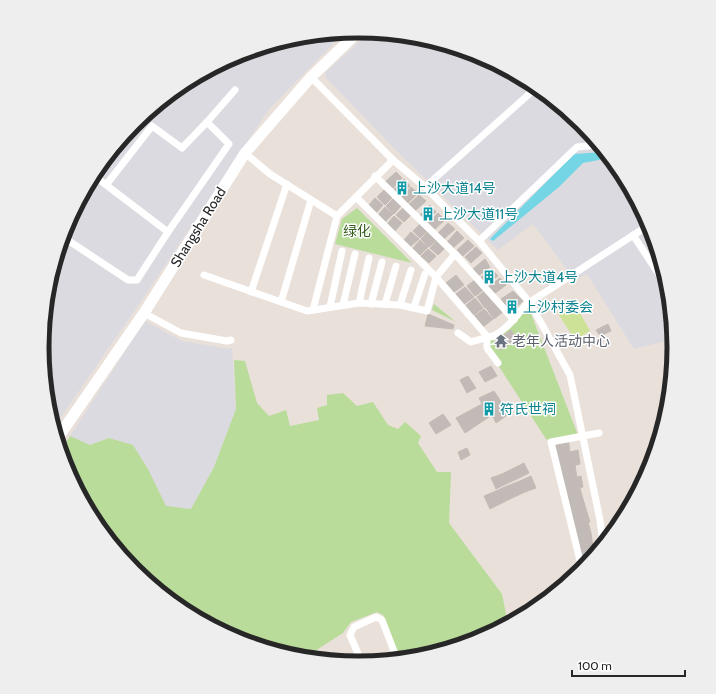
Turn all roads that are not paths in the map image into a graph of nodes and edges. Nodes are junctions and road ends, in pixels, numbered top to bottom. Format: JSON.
{"nodes":[{"id":1,"x":352,"y":38,"type":"edge"},
{"id":2,"x":311,"y":78,"type":"junction"},
{"id":3,"x":235,"y":90,"type":"dead end"},
{"id":4,"x":532,"y":91,"type":"edge"},
{"id":5,"x":207,"y":122,"type":"junction"},
{"id":6,"x":592,"y":146,"type":"edge"},
{"id":7,"x":245,"y":153,"type":"junction"},
{"id":8,"x":393,"y":160,"type":"junction"},
{"id":9,"x":375,"y":176,"type":"junction"},
{"id":10,"x":98,"y":179,"type":"edge"},
{"id":11,"x":287,"y":184,"type":"junction"},
{"id":12,"x":106,"y":185,"type":"junction"},
{"id":13,"x":425,"y":187,"type":"junction"},
{"id":14,"x":356,"y":197,"type":"junction"},
{"id":15,"x":311,"y":200,"type":"junction"},
{"id":16,"x":337,"y":216,"type":"junction"},
{"id":17,"x":643,"y":229,"type":"edge"},
{"id":18,"x":168,"y":232,"type":"junction"},
{"id":19,"x":633,"y":235,"type":"junction"},
{"id":20,"x":68,"y":240,"type":"edge"},
{"id":21,"x":479,"y":241,"type":"junction"},
{"id":22,"x":342,"y":251,"type":"dead end"},
{"id":23,"x":354,"y":254,"type":"dead end"},
{"id":24,"x":455,"y":254,"type":"junction"},
{"id":25,"x":369,"y":258,"type":"dead end"},
{"id":26,"x":382,"y":262,"type":"dead end"},
{"id":27,"x":396,"y":266,"type":"dead end"},
{"id":28,"x":411,"y":270,"type":"dead end"},
{"id":29,"x":657,"y":272,"type":"edge"},
{"id":30,"x":425,"y":274,"type":"dead end"},
{"id":31,"x":204,"y":275,"type":"dead end"},
{"id":32,"x":436,"y":277,"type":"junction"},
{"id":33,"x":251,"y":292,"type":"junction"},
{"id":34,"x":281,"y":302,"type":"junction"},
{"id":35,"x":359,"y":303,"type":"junction"},
{"id":36,"x":530,"y":303,"type":"junction"},
{"id":37,"x":371,"y":304,"type":"junction"},
{"id":38,"x":385,"y":304,"type":"junction"},
{"id":39,"x":343,"y":305,"type":"junction"},
{"id":40,"x":400,"y":305,"type":"junction"},
{"id":41,"x":330,"y":307,"type":"junction"},
{"id":42,"x":414,"y":307,"type":"junction"},
{"id":43,"x":312,"y":310,"type":"junction"},
{"id":44,"x":144,"y":313,"type":"junction"},
{"id":45,"x":514,"y":320,"type":"junction"},
{"id":46,"x":458,"y":333,"type":"dead end"},
{"id":47,"x":487,"y":336,"type":"junction"},
{"id":48,"x":231,"y":340,"type":"dead end"},
{"id":49,"x":498,"y":363,"type":"dead end"},
{"id":50,"x":61,"y":433,"type":"edge"},
{"id":51,"x":599,"y":433,"type":"dead end"},
{"id":52,"x":582,"y":435,"type":"junction"},
{"id":53,"x":602,"y":537,"type":"edge"},
{"id":54,"x":580,"y":561,"type":"edge"},
{"id":55,"x":395,"y":653,"type":"edge"},
{"id":56,"x":359,"y":656,"type":"edge"}],
"edges":[{"from":1,"to":2,"type":"main road","name":"Shangsha Road"},
{"from":2,"to":7,"type":"main road","name":"Shangsha Road"},
{"from":2,"to":8,"type":"street"},
{"from":3,"to":5,"type":"street"},
{"from":4,"to":13,"type":"street"},
{"from":5,"to":12,"type":"street"},
{"from":5,"to":18,"type":"street"},
{"from":6,"to":21,"type":"street"},
{"from":7,"to":11,"type":"street"},
{"from":7,"to":44,"type":"main road","name":"Shangsha Road"},
{"from":8,"to":9,"type":"street"},
{"from":8,"to":13,"type":"street"},
{"from":9,"to":14,"type":"street"},
{"from":9,"to":24,"type":"street"},
{"from":10,"to":12,"type":"street"},
{"from":11,"to":15,"type":"street"},
{"from":11,"to":33,"type":"street"},
{"from":12,"to":18,"type":"street"},
{"from":13,"to":21,"type":"street"},
{"from":14,"to":16,"type":"street"},
{"from":14,"to":32,"type":"street"},
{"from":15,"to":16,"type":"street"},
{"from":15,"to":34,"type":"street"},
{"from":16,"to":43,"type":"street"},
{"from":17,"to":19,"type":"street"},
{"from":18,"to":20,"type":"street"},
{"from":19,"to":29,"type":"street"},
{"from":19,"to":36,"type":"street"},
{"from":21,"to":36,"type":"street"},
{"from":22,"to":41,"type":"street"},
{"from":23,"to":39,"type":"street"},
{"from":24,"to":32,"type":"street"},
{"from":24,"to":45,"type":"street"},
{"from":25,"to":35,"type":"street"},
{"from":26,"to":37,"type":"street"},
{"from":27,"to":38,"type":"street"},
{"from":28,"to":40,"type":"street"},
{"from":30,"to":42,"type":"street"},
{"from":31,"to":33,"type":"street"},
{"from":32,"to":42,"type":"street"},
{"from":32,"to":47,"type":"street"},
{"from":33,"to":34,"type":"street"},
{"from":34,"to":43,"type":"street"},
{"from":35,"to":37,"type":"street"},
{"from":35,"to":39,"type":"street"},
{"from":36,"to":45,"type":"street"},
{"from":36,"to":52,"type":"street"},
{"from":37,"to":38,"type":"street"},
{"from":38,"to":40,"type":"street"},
{"from":39,"to":41,"type":"street"},
{"from":40,"to":42,"type":"street"},
{"from":41,"to":43,"type":"street"},
{"from":44,"to":48,"type":"street"},
{"from":44,"to":50,"type":"main road","name":"Shangsha Road"},
{"from":45,"to":47,"type":"street"},
{"from":46,"to":47,"type":"street"},
{"from":47,"to":49,"type":"street"},
{"from":51,"to":52,"type":"street"},
{"from":52,"to":53,"type":"street"},
{"from":52,"to":54,"type":"street"},
{"from":55,"to":56,"type":"street"}]}
